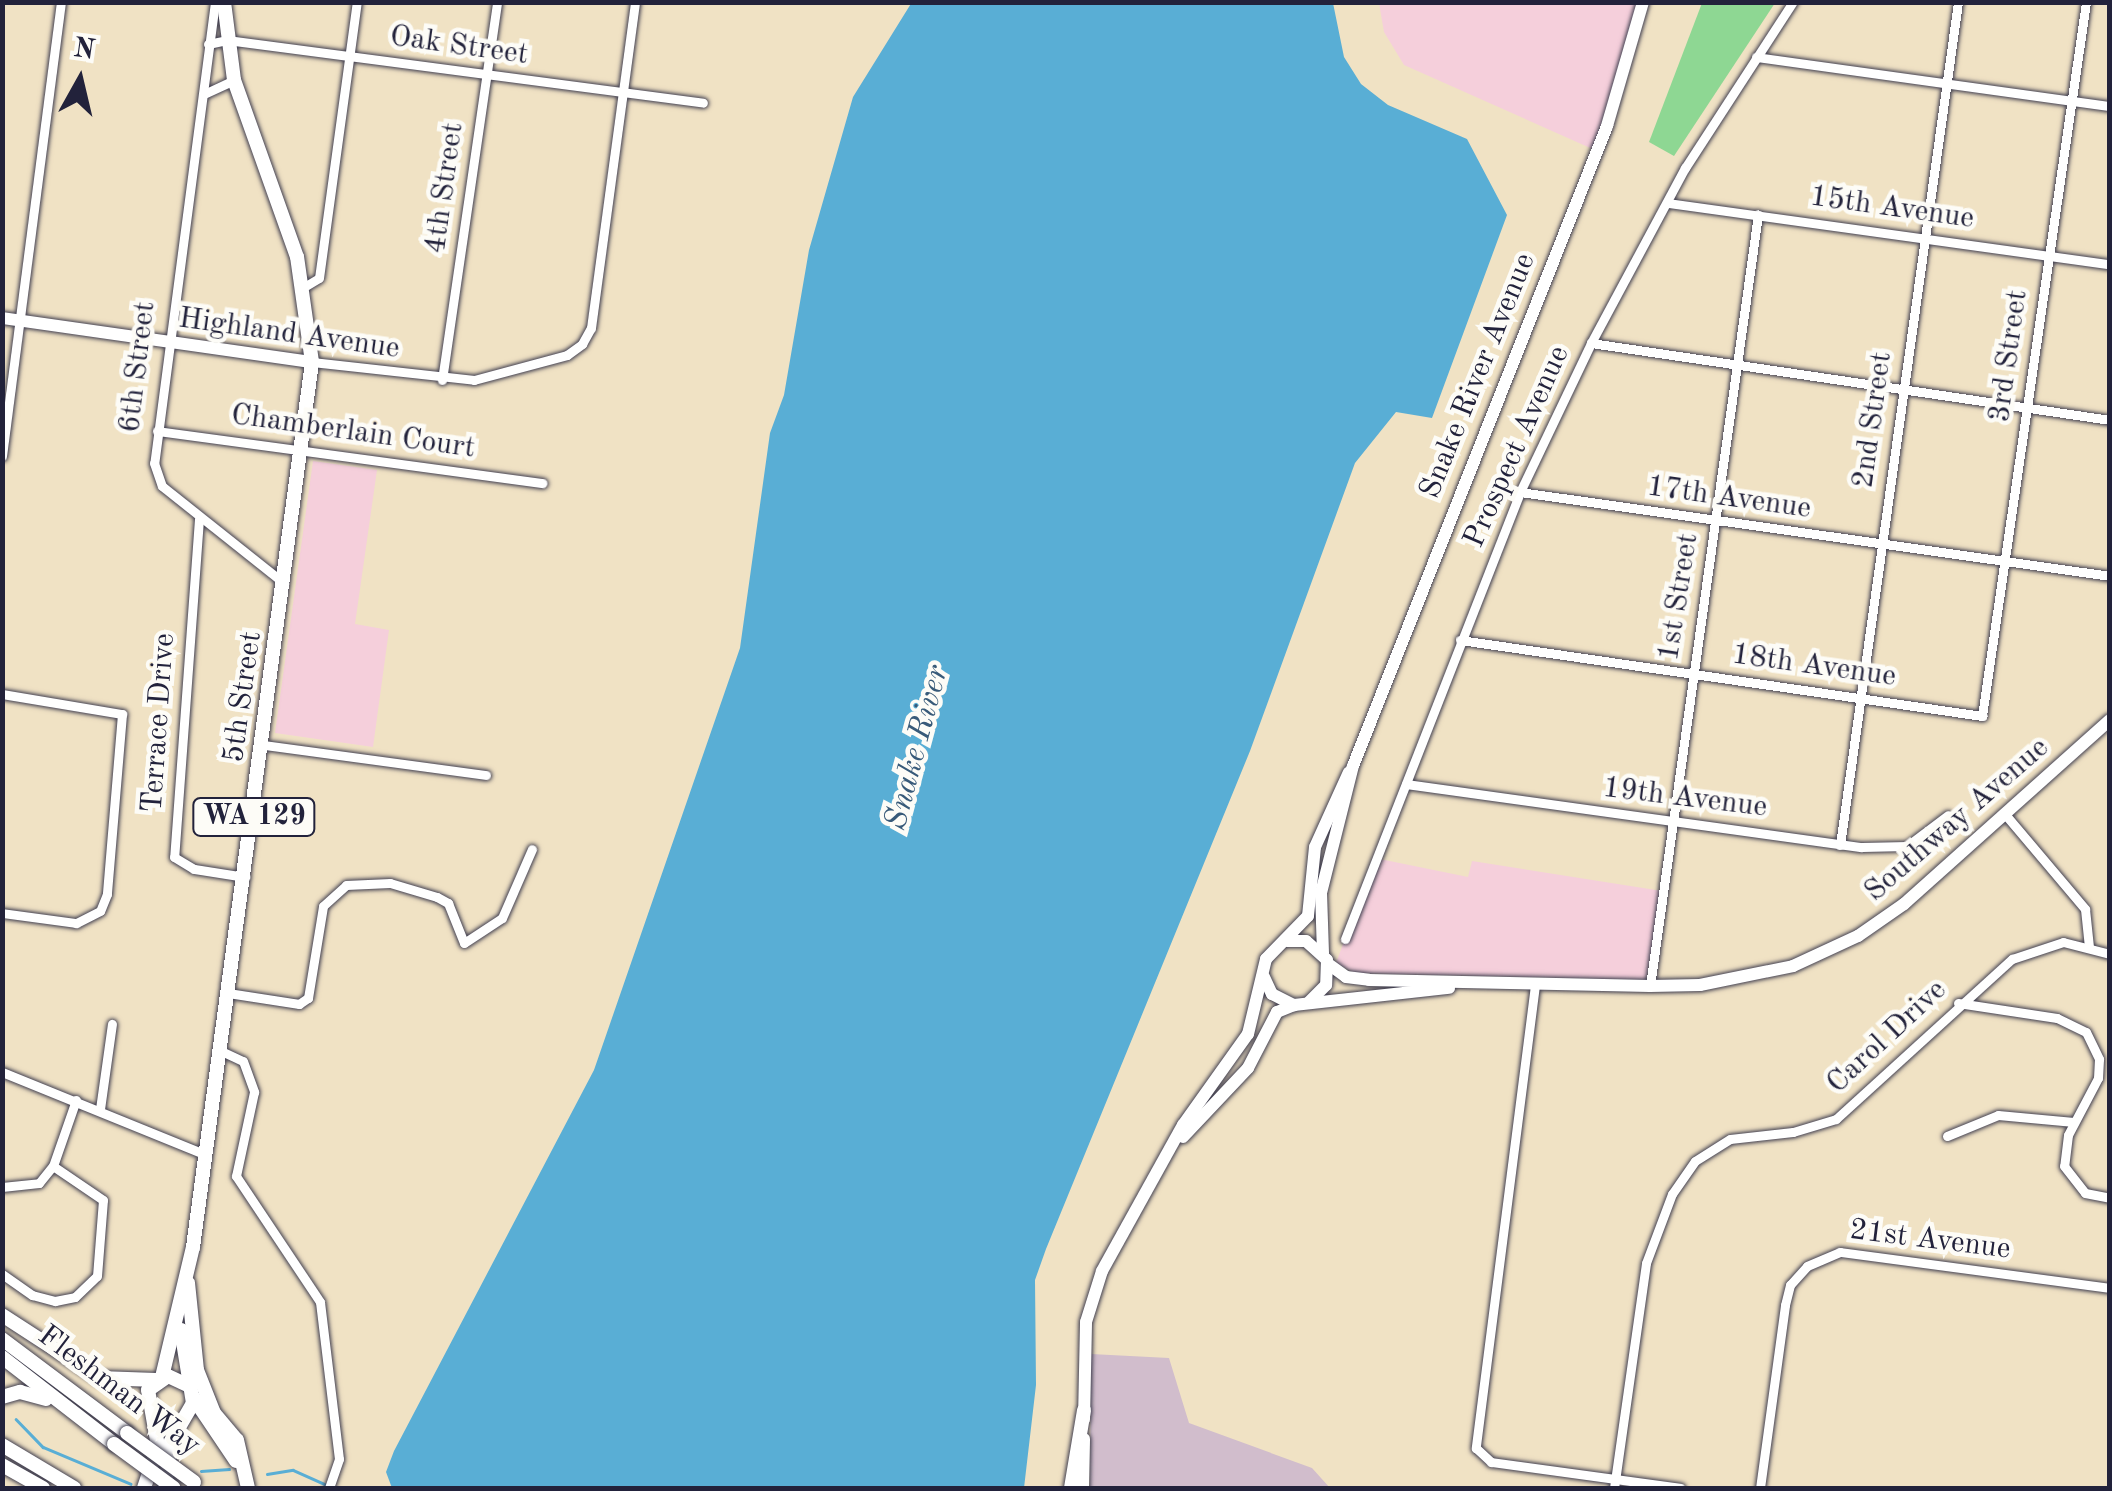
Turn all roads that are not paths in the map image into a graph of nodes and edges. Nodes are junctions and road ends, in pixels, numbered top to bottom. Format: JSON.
{"nodes":[{"id":1,"x":62,"y":2,"type":"edge"},
{"id":2,"x":215,"y":2,"type":"edge"},
{"id":3,"x":224,"y":2,"type":"edge"},
{"id":4,"x":358,"y":2,"type":"edge"},
{"id":5,"x":496,"y":2,"type":"edge"},
{"id":6,"x":636,"y":2,"type":"edge"},
{"id":7,"x":1644,"y":2,"type":"edge"},
{"id":8,"x":1793,"y":2,"type":"edge"},
{"id":9,"x":1958,"y":2,"type":"edge"},
{"id":10,"x":2086,"y":2,"type":"edge"},
{"id":11,"x":227,"y":40,"type":"junction"},
{"id":12,"x":208,"y":44,"type":"junction"},
{"id":13,"x":350,"y":56,"type":"junction"},
{"id":14,"x":1756,"y":57,"type":"junction"},
{"id":15,"x":486,"y":76,"type":"junction"},
{"id":16,"x":234,"y":80,"type":"junction"},
{"id":17,"x":1947,"y":84,"type":"junction"},
{"id":18,"x":622,"y":94,"type":"junction"},
{"id":19,"x":202,"y":96,"type":"junction"},
{"id":20,"x":2070,"y":100,"type":"junction"},
{"id":21,"x":703,"y":104,"type":"dead end"},
{"id":22,"x":2110,"y":106,"type":"edge"},
{"id":23,"x":1668,"y":202,"type":"junction"},
{"id":24,"x":1758,"y":216,"type":"junction"},
{"id":25,"x":1924,"y":238,"type":"junction"},
{"id":26,"x":2049,"y":255,"type":"junction"},
{"id":27,"x":2110,"y":264,"type":"edge"},
{"id":28,"x":304,"y":288,"type":"junction"},
{"id":29,"x":10,"y":319,"type":"edge"},
{"id":30,"x":169,"y":342,"type":"junction"},
{"id":31,"x":1591,"y":343,"type":"junction"},
{"id":32,"x":312,"y":362,"type":"junction"},
{"id":33,"x":1737,"y":368,"type":"junction"},
{"id":34,"x":442,"y":380,"type":"junction"},
{"id":35,"x":1902,"y":391,"type":"junction"},
{"id":36,"x":2026,"y":409,"type":"junction"},
{"id":37,"x":2110,"y":420,"type":"edge"},
{"id":38,"x":157,"y":431,"type":"junction"},
{"id":39,"x":305,"y":449,"type":"junction"},
{"id":40,"x":2,"y":456,"type":"edge"},
{"id":41,"x":543,"y":483,"type":"dead end"},
{"id":42,"x":1520,"y":492,"type":"junction"},
{"id":43,"x":199,"y":518,"type":"junction"},
{"id":44,"x":1716,"y":522,"type":"junction"},
{"id":45,"x":1880,"y":544,"type":"junction"},
{"id":46,"x":2005,"y":562,"type":"junction"},
{"id":47,"x":2110,"y":576,"type":"edge"},
{"id":48,"x":286,"y":585,"type":"junction"},
{"id":49,"x":1460,"y":640,"type":"junction"},
{"id":50,"x":1693,"y":674,"type":"junction"},
{"id":51,"x":2,"y":694,"type":"edge"},
{"id":52,"x":1860,"y":698,"type":"junction"},
{"id":53,"x":1982,"y":716,"type":"joint"},
{"id":54,"x":2110,"y":720,"type":"edge"},
{"id":55,"x":264,"y":745,"type":"junction"},
{"id":56,"x":1353,"y":766,"type":"junction"},
{"id":57,"x":486,"y":775,"type":"dead end"},
{"id":58,"x":1406,"y":784,"type":"junction"},
{"id":59,"x":2004,"y":814,"type":"junction"},
{"id":60,"x":1948,"y":815,"type":"dead end"},
{"id":61,"x":1670,"y":822,"type":"junction"},
{"id":62,"x":1840,"y":845,"type":"junction"},
{"id":63,"x":532,"y":848,"type":"dead end"},
{"id":64,"x":245,"y":877,"type":"junction"},
{"id":65,"x":2,"y":912,"type":"edge"},
{"id":66,"x":1345,"y":939,"type":"dead end"},
{"id":67,"x":1284,"y":942,"type":"junction"},
{"id":68,"x":2089,"y":946,"type":"junction"},
{"id":69,"x":2110,"y":954,"type":"edge"},
{"id":70,"x":1325,"y":958,"type":"junction"},
{"id":71,"x":1263,"y":971,"type":"junction"},
{"id":72,"x":1476,"y":984,"type":"junction"},
{"id":73,"x":1535,"y":985,"type":"junction"},
{"id":74,"x":1650,"y":986,"type":"junction"},
{"id":75,"x":228,"y":993,"type":"junction"},
{"id":76,"x":1958,"y":1003,"type":"junction"},
{"id":77,"x":1301,"y":1004,"type":"junction"},
{"id":78,"x":112,"y":1024,"type":"dead end"},
{"id":79,"x":220,"y":1050,"type":"junction"},
{"id":80,"x":2,"y":1072,"type":"edge"},
{"id":81,"x":76,"y":1100,"type":"junction"},
{"id":82,"x":100,"y":1109,"type":"junction"},
{"id":83,"x":2074,"y":1122,"type":"junction"},
{"id":84,"x":1947,"y":1136,"type":"dead end"},
{"id":85,"x":204,"y":1154,"type":"junction"},
{"id":86,"x":1162,"y":1162,"type":"junction"},
{"id":87,"x":52,"y":1166,"type":"junction"},
{"id":88,"x":2,"y":1187,"type":"edge"},
{"id":89,"x":2110,"y":1198,"type":"edge"},
{"id":90,"x":2,"y":1274,"type":"edge"},
{"id":91,"x":187,"y":1277,"type":"junction"},
{"id":92,"x":2110,"y":1288,"type":"edge"},
{"id":93,"x":188,"y":1306,"type":"junction"},
{"id":94,"x":2,"y":1315,"type":"edge"},
{"id":95,"x":2,"y":1339,"type":"edge"},
{"id":96,"x":2,"y":1358,"type":"edge"},
{"id":97,"x":159,"y":1379,"type":"junction"},
{"id":98,"x":191,"y":1391,"type":"junction"},
{"id":99,"x":2,"y":1396,"type":"edge"},
{"id":100,"x":61,"y":1404,"type":"junction"},
{"id":101,"x":1084,"y":1410,"type":"junction"},
{"id":102,"x":2,"y":1446,"type":"edge"},
{"id":103,"x":2,"y":1465,"type":"edge"},
{"id":104,"x":246,"y":1481,"type":"edge"},
{"id":105,"x":1614,"y":1484,"type":"edge"},
{"id":106,"x":198,"y":1485,"type":"edge"},
{"id":107,"x":43,"y":1488,"type":"edge"},
{"id":108,"x":74,"y":1488,"type":"edge"},
{"id":109,"x":144,"y":1488,"type":"edge"},
{"id":110,"x":165,"y":1488,"type":"edge"},
{"id":111,"x":174,"y":1488,"type":"edge"},
{"id":112,"x":329,"y":1488,"type":"edge"},
{"id":113,"x":1071,"y":1488,"type":"edge"},
{"id":114,"x":1084,"y":1488,"type":"edge"},
{"id":115,"x":1680,"y":1488,"type":"edge"},
{"id":116,"x":1760,"y":1488,"type":"edge"}],
"edges":[{"from":1,"to":29,"type":"street"},
{"from":2,"to":12,"type":"street","name":"6th Street"},
{"from":3,"to":11,"type":"main road","number":"WA 129"},
{"from":4,"to":13,"type":"street"},
{"from":5,"to":15,"type":"street","name":"4th Street"},
{"from":6,"to":18,"type":"street"},
{"from":7,"to":56,"type":"main road","name":"Snake River Avenue"},
{"from":8,"to":14,"type":"street","name":"Prospect Avenue"},
{"from":9,"to":17,"type":"street","name":"2nd Street"},
{"from":10,"to":20,"type":"street","name":"3rd Street"},
{"from":11,"to":12,"type":"street","name":"Oak Street"},
{"from":11,"to":13,"type":"street","name":"Oak Street"},
{"from":11,"to":16,"type":"main road","number":"WA 129"},
{"from":12,"to":19,"type":"street","name":"6th Street"},
{"from":13,"to":15,"type":"street","name":"Oak Street"},
{"from":13,"to":28,"type":"street"},
{"from":14,"to":17,"type":"street"},
{"from":14,"to":23,"type":"street","name":"Prospect Avenue"},
{"from":15,"to":18,"type":"street","name":"Oak Street"},
{"from":15,"to":34,"type":"street","name":"4th Street"},
{"from":16,"to":19,"type":"street"},
{"from":16,"to":28,"type":"main road","number":"WA 129"},
{"from":17,"to":20,"type":"street"},
{"from":17,"to":25,"type":"street","name":"2nd Street"},
{"from":18,"to":21,"type":"street","name":"Oak Street"},
{"from":18,"to":34,"type":"street","name":"Highland Avenue"},
{"from":19,"to":30,"type":"street","name":"6th Street"},
{"from":20,"to":22,"type":"street"},
{"from":20,"to":26,"type":"street","name":"3rd Street"},
{"from":23,"to":24,"type":"street","name":"15th Avenue"},
{"from":23,"to":31,"type":"street","name":"Prospect Avenue"},
{"from":24,"to":25,"type":"street","name":"15th Avenue"},
{"from":24,"to":33,"type":"street","name":"1st Street"},
{"from":25,"to":26,"type":"street","name":"15th Avenue"},
{"from":25,"to":35,"type":"street","name":"2nd Street"},
{"from":26,"to":27,"type":"street","name":"15th Avenue"},
{"from":26,"to":36,"type":"street","name":"3rd Street"},
{"from":28,"to":32,"type":"main road","number":"WA 129"},
{"from":29,"to":30,"type":"main road","name":"Highland Avenue"},
{"from":29,"to":40,"type":"street"},
{"from":30,"to":32,"type":"main road","name":"Highland Avenue"},
{"from":30,"to":38,"type":"street","name":"6th Street"},
{"from":31,"to":33,"type":"street"},
{"from":31,"to":42,"type":"street","name":"Prospect Avenue"},
{"from":32,"to":34,"type":"street","name":"Highland Avenue"},
{"from":32,"to":39,"type":"main road","name":"5th Street","number":"WA 129"},
{"from":33,"to":35,"type":"street"},
{"from":33,"to":44,"type":"street","name":"1st Street"},
{"from":35,"to":36,"type":"street"},
{"from":35,"to":45,"type":"street","name":"2nd Street"},
{"from":36,"to":37,"type":"street"},
{"from":36,"to":46,"type":"street","name":"3rd Street"},
{"from":38,"to":39,"type":"street","name":"Chamberlain Court"},
{"from":38,"to":43,"type":"street","name":"6th Street"},
{"from":39,"to":41,"type":"street","name":"Chamberlain Court"},
{"from":39,"to":48,"type":"main road","name":"5th Street","number":"WA 129"},
{"from":42,"to":44,"type":"street","name":"17th Avenue"},
{"from":42,"to":49,"type":"street","name":"Prospect Avenue"},
{"from":43,"to":48,"type":"street","name":"6th Street"},
{"from":43,"to":64,"type":"street","name":"Terrace Drive"},
{"from":44,"to":45,"type":"street","name":"17th Avenue"},
{"from":44,"to":50,"type":"street","name":"1st Street"},
{"from":45,"to":46,"type":"street","name":"17th Avenue"},
{"from":45,"to":52,"type":"street","name":"2nd Street"},
{"from":46,"to":47,"type":"street","name":"17th Avenue"},
{"from":46,"to":53,"type":"street","name":"3rd Street"},
{"from":48,"to":55,"type":"main road","name":"5th Street","number":"WA 129"},
{"from":49,"to":50,"type":"street","name":"18th Avenue"},
{"from":49,"to":58,"type":"street","name":"Prospect Avenue"},
{"from":50,"to":52,"type":"street","name":"18th Avenue"},
{"from":50,"to":61,"type":"street","name":"1st Street"},
{"from":51,"to":65,"type":"street"},
{"from":52,"to":53,"type":"street","name":"18th Avenue"},
{"from":52,"to":62,"type":"street","name":"2nd Street"},
{"from":54,"to":59,"type":"main road","name":"Southway Avenue"},
{"from":55,"to":57,"type":"street"},
{"from":55,"to":64,"type":"main road","name":"5th Street","number":"WA 129"},
{"from":56,"to":67,"type":"main road","name":"Snake River Avenue"},
{"from":56,"to":70,"type":"main road","name":"Snake River Avenue"},
{"from":58,"to":61,"type":"street","name":"19th Avenue"},
{"from":58,"to":66,"type":"street","name":"Prospect Avenue"},
{"from":59,"to":68,"type":"street"},
{"from":59,"to":74,"type":"main road","name":"Southway Avenue"},
{"from":60,"to":62,"type":"street","name":"19th Avenue"},
{"from":61,"to":62,"type":"street","name":"19th Avenue"},
{"from":61,"to":74,"type":"street","name":"1st Street"},
{"from":63,"to":75,"type":"street"},
{"from":64,"to":75,"type":"main road","name":"5th Street","number":"WA 129"},
{"from":67,"to":70,"type":"main road"},
{"from":67,"to":71,"type":"main road"},
{"from":68,"to":69,"type":"street","name":"Carol Drive"},
{"from":68,"to":76,"type":"street","name":"Carol Drive"},
{"from":70,"to":72,"type":"main road","name":"Southway Avenue"},
{"from":70,"to":77,"type":"main road"},
{"from":71,"to":77,"type":"main road"},
{"from":71,"to":86,"type":"main road"},
{"from":72,"to":73,"type":"main road","name":"Southway Avenue"},
{"from":72,"to":77,"type":"main road","name":"Southway Avenue"},
{"from":73,"to":74,"type":"main road","name":"Southway Avenue"},
{"from":73,"to":105,"type":"street"},
{"from":75,"to":79,"type":"main road","name":"5th Street","number":"WA 129"},
{"from":76,"to":83,"type":"street"},
{"from":76,"to":105,"type":"street","name":"Carol Drive"},
{"from":77,"to":86,"type":"main road"},
{"from":78,"to":82,"type":"street"},
{"from":79,"to":85,"type":"main road","name":"5th Street","number":"WA 129"},
{"from":79,"to":112,"type":"street"},
{"from":80,"to":81,"type":"street"},
{"from":81,"to":82,"type":"street"},
{"from":81,"to":87,"type":"street"},
{"from":82,"to":85,"type":"street"},
{"from":83,"to":84,"type":"street"},
{"from":83,"to":89,"type":"street"},
{"from":85,"to":91,"type":"main road","name":"5th Street","number":"WA 129"},
{"from":86,"to":101,"type":"main road"},
{"from":87,"to":88,"type":"street"},
{"from":87,"to":90,"type":"street"},
{"from":91,"to":93,"type":"main road","name":"5th Street"},
{"from":91,"to":97,"type":"main road","name":"5th Street"},
{"from":92,"to":116,"type":"street","name":"21st Avenue"},
{"from":93,"to":98,"type":"main road","name":"5th Street"},
{"from":93,"to":104,"type":"main road"},
{"from":94,"to":97,"type":"main road"},
{"from":95,"to":106,"type":"main road","name":"Fleshman Way","bridge":true},
{"from":96,"to":100,"type":"main road","name":"Fleshman Way"},
{"from":97,"to":98,"type":"main road"},
{"from":97,"to":109,"type":"main road","name":"5th Street"},
{"from":98,"to":104,"type":"main road"},
{"from":98,"to":110,"type":"main road"},
{"from":99,"to":100,"type":"main road"},
{"from":100,"to":111,"type":"main road","name":"Fleshman Way","bridge":true},
{"from":101,"to":113,"type":"main road"},
{"from":101,"to":114,"type":"main road"},
{"from":102,"to":108,"type":"main road"},
{"from":103,"to":107,"type":"main road"},
{"from":105,"to":115,"type":"street"}]}
